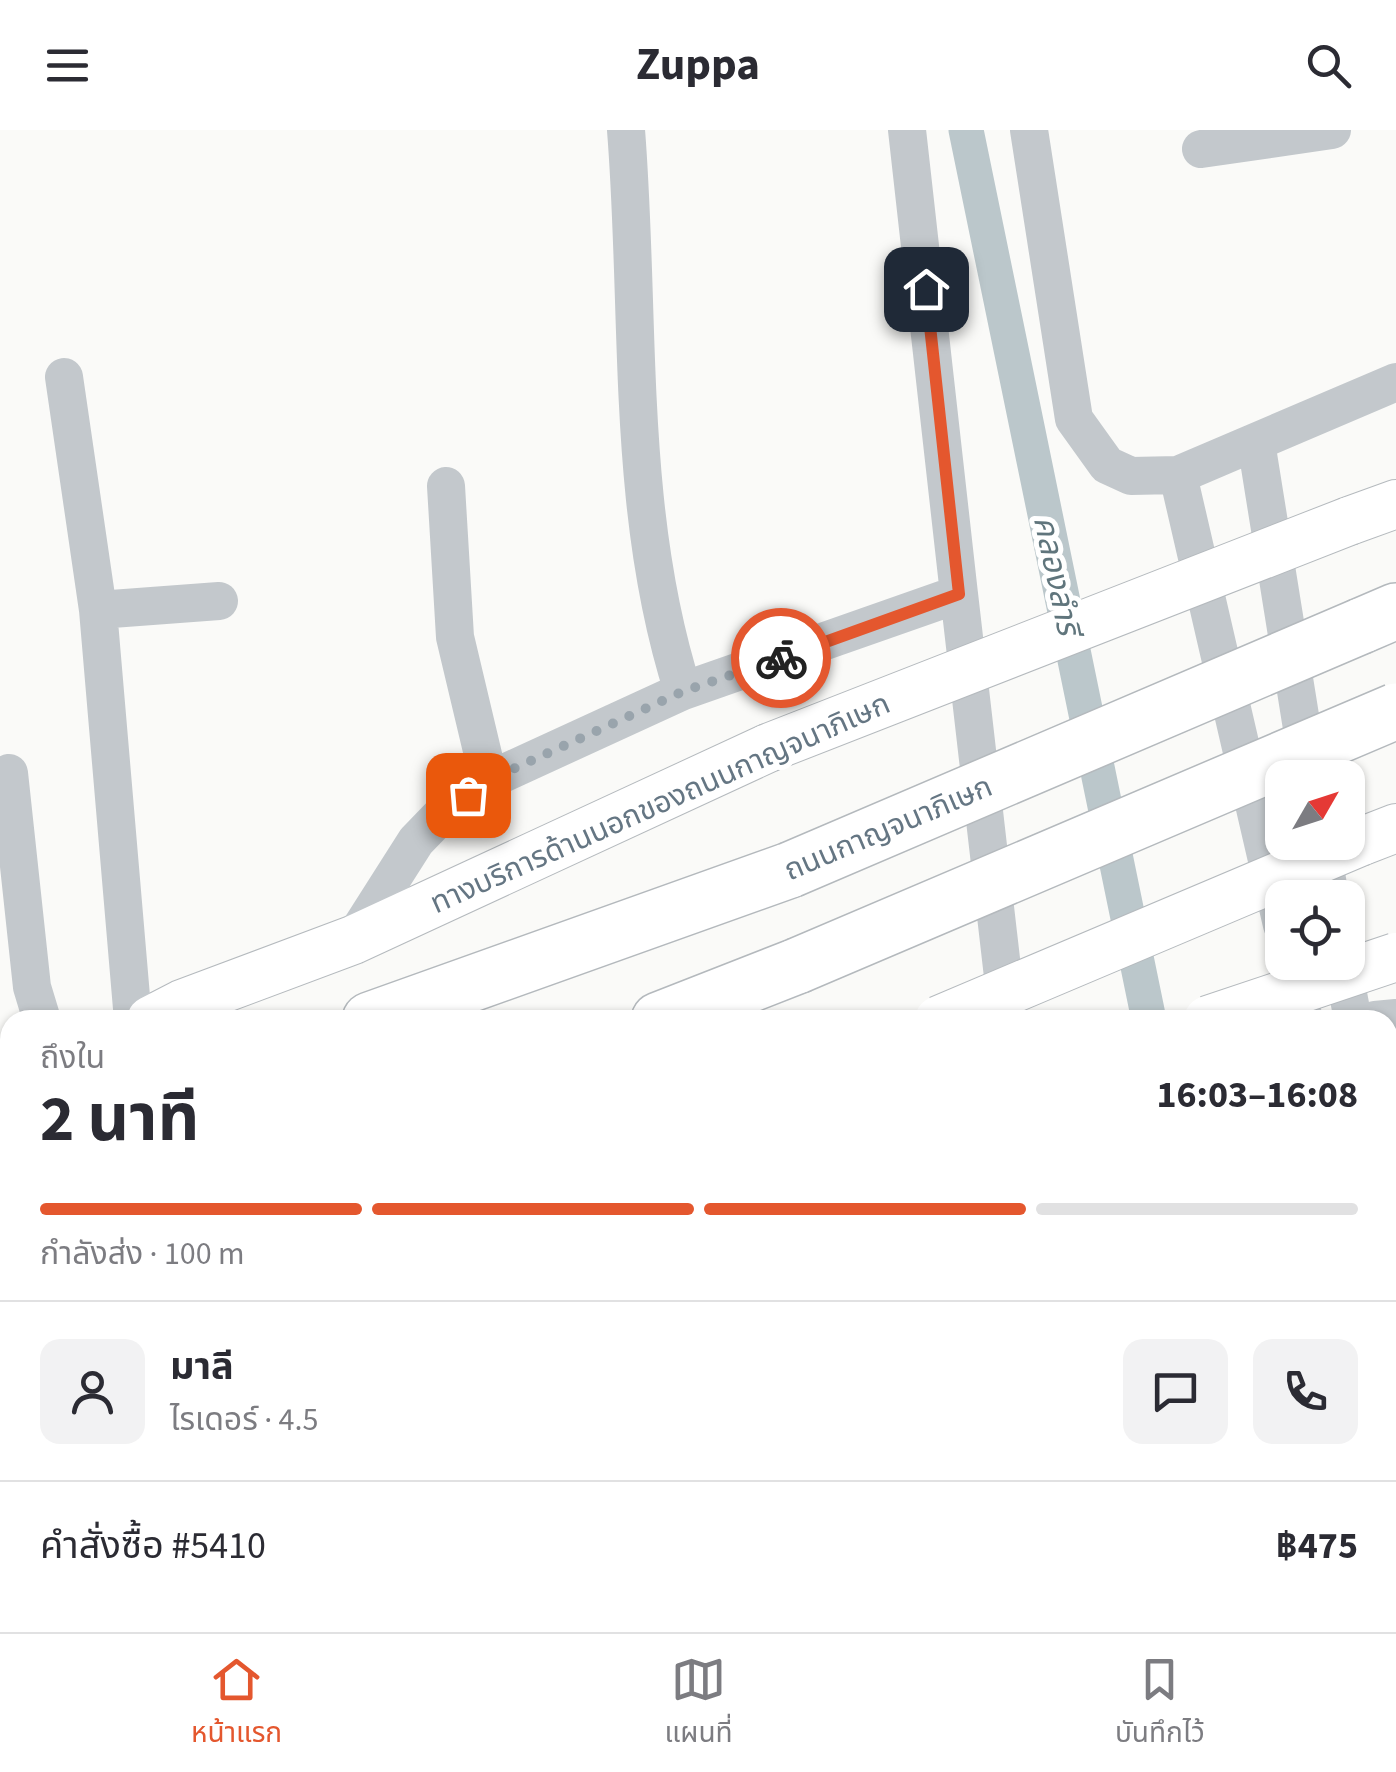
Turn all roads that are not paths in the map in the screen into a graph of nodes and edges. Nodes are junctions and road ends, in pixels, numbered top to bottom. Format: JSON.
{"nodes":[{"id":1,"x":626,"y":130,"type":"edge"},
{"id":2,"x":907,"y":130,"type":"edge"},
{"id":3,"x":1028,"y":130,"type":"edge"},
{"id":4,"x":1332,"y":130,"type":"edge"},
{"id":5,"x":1201,"y":149,"type":"dead end"},
{"id":6,"x":64,"y":376,"type":"dead end"},
{"id":7,"x":1396,"y":382,"type":"edge"},
{"id":8,"x":1256,"y":442,"type":"junction"},
{"id":9,"x":1178,"y":475,"type":"junction"},
{"id":10,"x":446,"y":486,"type":"dead end"},
{"id":11,"x":1396,"y":504,"type":"edge"},
{"id":12,"x":957,"y":580,"type":"junction"},
{"id":13,"x":218,"y":600,"type":"dead end"},
{"id":14,"x":98,"y":610,"type":"junction"},
{"id":15,"x":1378,"y":618,"type":"edge"},
{"id":16,"x":684,"y":691,"type":"junction"},
{"id":17,"x":1396,"y":711,"type":"edge"},
{"id":18,"x":1307,"y":760,"type":"edge"},
{"id":19,"x":9,"y":773,"type":"dead end"},
{"id":20,"x":489,"y":780,"type":"junction"},
{"id":21,"x":1308,"y":860,"type":"edge"},
{"id":22,"x":1272,"y":880,"type":"edge"},
{"id":23,"x":352,"y":940,"type":"junction"},
{"id":24,"x":1396,"y":957,"type":"edge"},
{"id":25,"x":1295,"y":980,"type":"edge"},
{"id":26,"x":1345,"y":980,"type":"edge"},
{"id":27,"x":39,"y":1010,"type":"edge"},
{"id":28,"x":131,"y":1010,"type":"edge"},
{"id":29,"x":170,"y":1010,"type":"edge"},
{"id":30,"x":398,"y":1010,"type":"edge"},
{"id":31,"x":685,"y":1010,"type":"edge"},
{"id":32,"x":962,"y":1010,"type":"edge"},
{"id":33,"x":1007,"y":1010,"type":"edge"},
{"id":34,"x":1238,"y":1010,"type":"edge"},
{"id":35,"x":1302,"y":1010,"type":"edge"},
{"id":36,"x":1350,"y":1010,"type":"edge"}],
"edges":[{"from":1,"to":16,"type":"street"},
{"from":2,"to":12,"type":"street"},
{"from":3,"to":9,"type":"street"},
{"from":4,"to":5,"type":"street"},
{"from":6,"to":14,"type":"street"},
{"from":7,"to":8,"type":"street"},
{"from":8,"to":9,"type":"street"},
{"from":8,"to":18,"type":"street"},
{"from":9,"to":22,"type":"street"},
{"from":10,"to":20,"type":"street"},
{"from":11,"to":23,"type":"main road","name":"ทางบริการด้านนอกของถนนกาญจนาภิเษก","bridge":true},
{"from":12,"to":16,"type":"street"},
{"from":12,"to":33,"type":"street"},
{"from":13,"to":14,"type":"street"},
{"from":14,"to":28,"type":"street"},
{"from":15,"to":30,"type":"highway","name":"ถนนกาญจนาภิเษก","bridge":true},
{"from":16,"to":20,"type":"street"},
{"from":17,"to":31,"type":"highway","bridge":true},
{"from":19,"to":27,"type":"street"},
{"from":20,"to":23,"type":"street"},
{"from":21,"to":32,"type":"main road","bridge":true},
{"from":23,"to":29,"type":"main road","name":"ทางบริการด้านนอกของถนนกาญจนาภิเษก"},
{"from":24,"to":34,"type":"main road","bridge":true},
{"from":25,"to":35,"type":"street"},
{"from":26,"to":36,"type":"street"}]}
